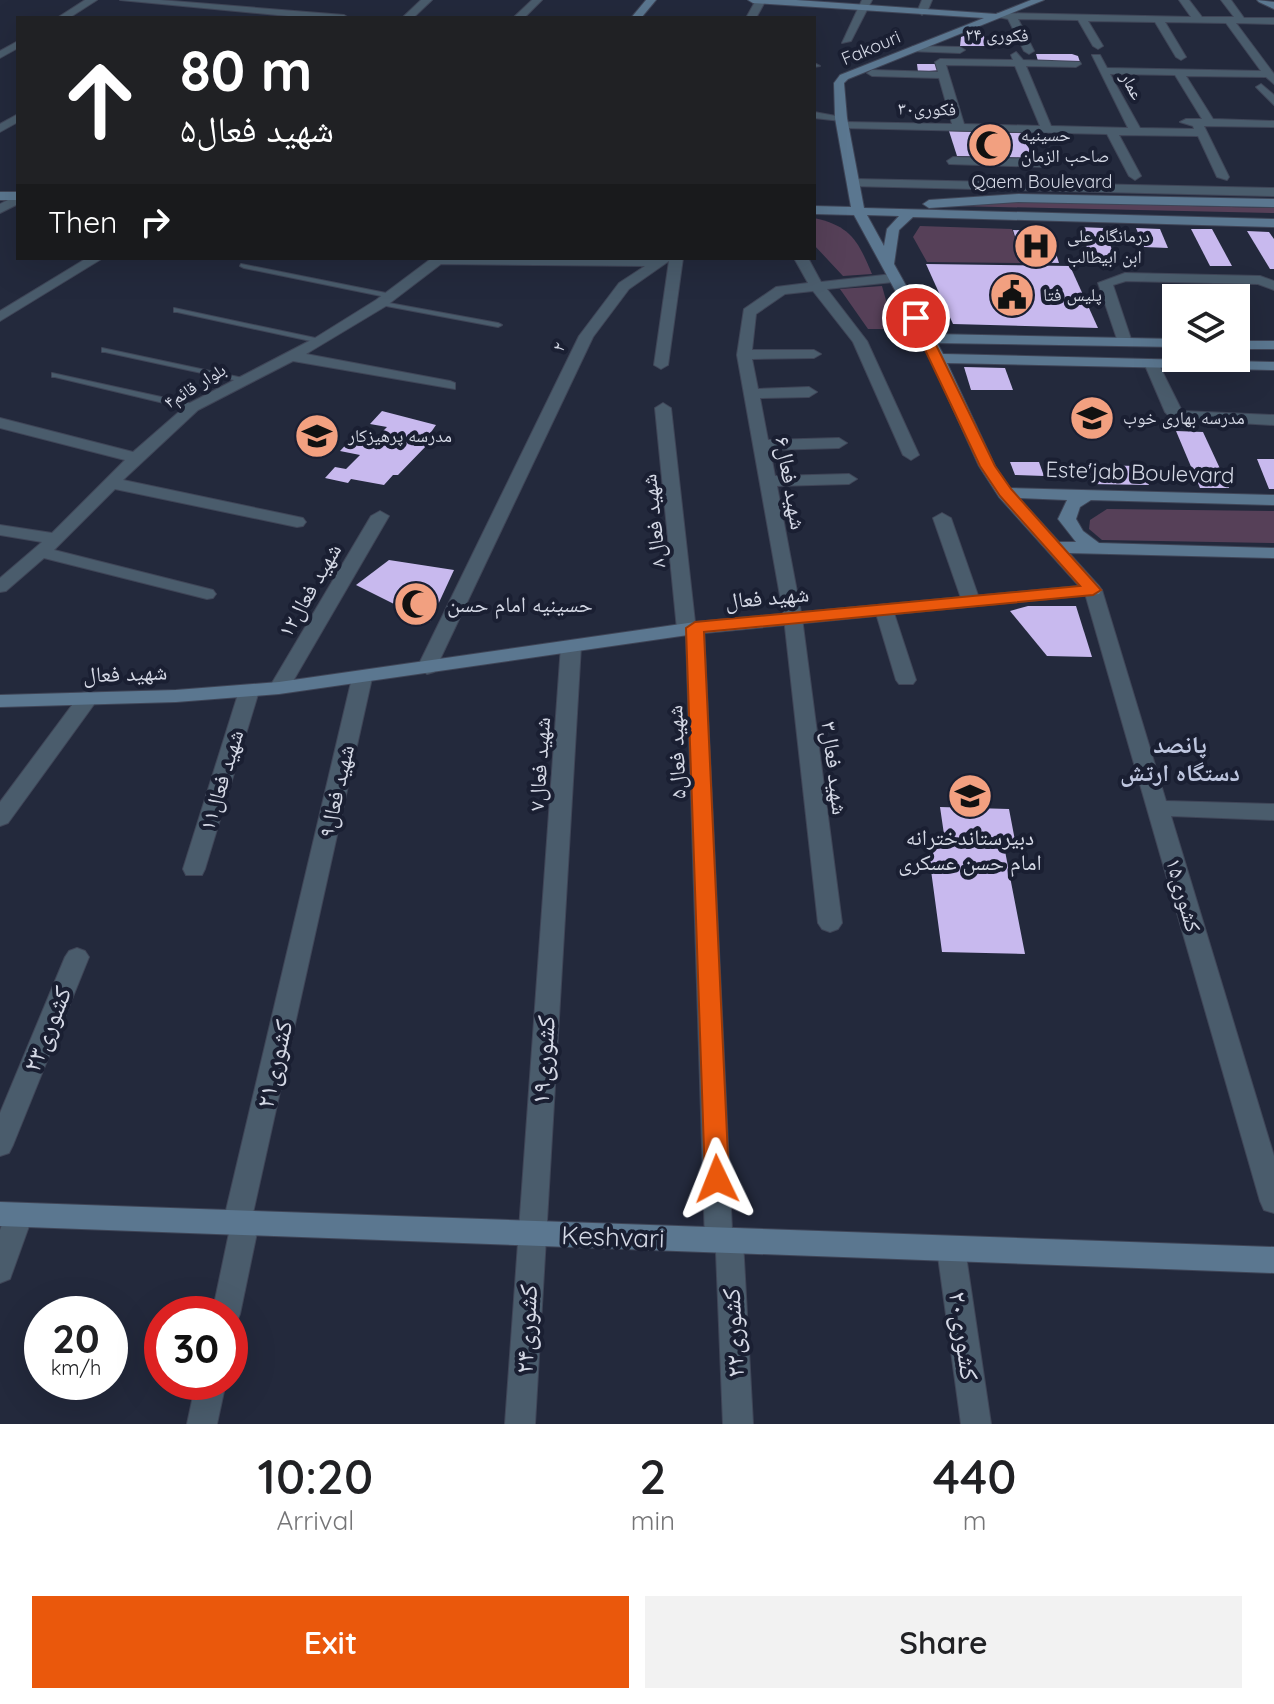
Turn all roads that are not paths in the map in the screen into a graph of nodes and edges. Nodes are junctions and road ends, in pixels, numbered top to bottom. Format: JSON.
{"nodes":[{"id":1,"x":92,"y":0,"type":"edge"},
{"id":2,"x":125,"y":0,"type":"edge"},
{"id":3,"x":312,"y":0,"type":"edge"},
{"id":4,"x":427,"y":0,"type":"edge"},
{"id":5,"x":537,"y":0,"type":"edge"},
{"id":6,"x":651,"y":0,"type":"edge"},
{"id":7,"x":753,"y":0,"type":"edge"},
{"id":8,"x":761,"y":0,"type":"edge"},
{"id":9,"x":927,"y":0,"type":"edge"},
{"id":10,"x":1039,"y":0,"type":"edge"},
{"id":11,"x":1184,"y":0,"type":"edge"},
{"id":12,"x":1226,"y":0,"type":"edge"},
{"id":13,"x":1262,"y":0,"type":"edge"},
{"id":14,"x":191,"y":2,"type":"edge"},
{"id":15,"x":1273,"y":3,"type":"edge"},
{"id":16,"x":865,"y":4,"type":"edge"},
{"id":17,"x":922,"y":12,"type":"junction"},
{"id":18,"x":65,"y":16,"type":"edge"},
{"id":19,"x":171,"y":16,"type":"edge"},
{"id":20,"x":291,"y":16,"type":"edge"},
{"id":21,"x":409,"y":16,"type":"edge"},
{"id":22,"x":520,"y":16,"type":"edge"},
{"id":23,"x":638,"y":16,"type":"edge"},
{"id":24,"x":998,"y":16,"type":"junction"},
{"id":25,"x":1012,"y":17,"type":"junction"},
{"id":26,"x":1158,"y":19,"type":"junction"},
{"id":27,"x":1199,"y":20,"type":"junction"},
{"id":28,"x":1229,"y":20,"type":"junction"},
{"id":29,"x":1242,"y":21,"type":"junction"},
{"id":30,"x":1274,"y":21,"type":"edge"},
{"id":31,"x":1084,"y":22,"type":"junction"},
{"id":32,"x":1056,"y":25,"type":"dead end"},
{"id":33,"x":846,"y":41,"type":"dead end"},
{"id":34,"x":913,"y":49,"type":"junction"},
{"id":35,"x":1015,"y":51,"type":"junction"},
{"id":36,"x":1029,"y":51,"type":"junction"},
{"id":37,"x":1080,"y":52,"type":"dead end"},
{"id":38,"x":1181,"y":57,"type":"dead end"},
{"id":39,"x":1019,"y":64,"type":"junction"},
{"id":40,"x":1076,"y":64,"type":"dead end"},
{"id":41,"x":1104,"y":71,"type":"junction"},
{"id":42,"x":1178,"y":72,"type":"junction"},
{"id":43,"x":872,"y":73,"type":"dead end"},
{"id":44,"x":942,"y":75,"type":"junction"},
{"id":45,"x":1271,"y":77,"type":"edge"},
{"id":46,"x":1187,"y":85,"type":"junction"},
{"id":47,"x":1268,"y":87,"type":"edge"},
{"id":48,"x":1274,"y":102,"type":"edge"},
{"id":49,"x":816,"y":115,"type":"edge"},
{"id":50,"x":842,"y":121,"type":"junction"},
{"id":51,"x":1274,"y":124,"type":"edge"},
{"id":52,"x":1133,"y":126,"type":"junction"},
{"id":53,"x":1203,"y":126,"type":"junction"},
{"id":54,"x":959,"y":128,"type":"junction"},
{"id":55,"x":1047,"y":130,"type":"junction"},
{"id":56,"x":1111,"y":131,"type":"junction"},
{"id":57,"x":948,"y":144,"type":"junction"},
{"id":58,"x":1038,"y":146,"type":"junction"},
{"id":59,"x":959,"y":176,"type":"dead end"},
{"id":60,"x":1135,"y":176,"type":"dead end"},
{"id":61,"x":1052,"y":177,"type":"dead end"},
{"id":62,"x":1223,"y":177,"type":"dead end"},
{"id":63,"x":845,"y":190,"type":"junction"},
{"id":64,"x":1274,"y":192,"type":"edge"},
{"id":65,"x":816,"y":201,"type":"edge"},
{"id":66,"x":1274,"y":203,"type":"edge"},
{"id":67,"x":816,"y":210,"type":"edge"},
{"id":68,"x":858,"y":211,"type":"junction"},
{"id":69,"x":910,"y":213,"type":"junction"},
{"id":70,"x":1274,"y":223,"type":"edge"},
{"id":71,"x":93,"y":260,"type":"edge"},
{"id":72,"x":438,"y":260,"type":"edge"},
{"id":73,"x":665,"y":260,"type":"edge"},
{"id":74,"x":667,"y":260,"type":"edge"},
{"id":75,"x":802,"y":260,"type":"edge"},
{"id":76,"x":244,"y":266,"type":"dead end"},
{"id":77,"x":890,"y":272,"type":"junction"},
{"id":78,"x":817,"y":286,"type":"junction"},
{"id":79,"x":1274,"y":286,"type":"edge"},
{"id":80,"x":386,"y":299,"type":"junction"},
{"id":81,"x":177,"y":310,"type":"dead end"},
{"id":82,"x":0,"y":317,"type":"edge"},
{"id":83,"x":498,"y":325,"type":"dead end"},
{"id":84,"x":928,"y":338,"type":"junction"},
{"id":85,"x":320,"y":341,"type":"junction"},
{"id":86,"x":1058,"y":341,"type":"junction"},
{"id":87,"x":1125,"y":342,"type":"junction"},
{"id":88,"x":1162,"y":343,"type":"edge"},
{"id":89,"x":1253,"y":345,"type":"joint"},
{"id":90,"x":1274,"y":345,"type":"edge"},
{"id":91,"x":105,"y":350,"type":"dead end"},
{"id":92,"x":814,"y":354,"type":"dead end"},
{"id":93,"x":744,"y":355,"type":"junction"},
{"id":94,"x":291,"y":356,"type":"junction"},
{"id":95,"x":937,"y":358,"type":"junction"},
{"id":96,"x":1069,"y":361,"type":"junction"},
{"id":97,"x":1151,"y":363,"type":"junction"},
{"id":98,"x":661,"y":365,"type":"dead end"},
{"id":99,"x":1271,"y":366,"type":"edge"},
{"id":100,"x":55,"y":375,"type":"dead end"},
{"id":101,"x":243,"y":380,"type":"junction"},
{"id":102,"x":450,"y":386,"type":"dead end"},
{"id":103,"x":809,"y":392,"type":"dead end"},
{"id":104,"x":752,"y":394,"type":"junction"},
{"id":105,"x":193,"y":407,"type":"junction"},
{"id":106,"x":663,"y":408,"type":"dead end"},
{"id":107,"x":1274,"y":420,"type":"edge"},
{"id":108,"x":0,"y":423,"type":"edge"},
{"id":109,"x":839,"y":443,"type":"dead end"},
{"id":110,"x":762,"y":445,"type":"junction"},
{"id":111,"x":911,"y":455,"type":"dead end"},
{"id":112,"x":136,"y":458,"type":"junction"},
{"id":113,"x":849,"y":479,"type":"dead end"},
{"id":114,"x":768,"y":481,"type":"junction"},
{"id":115,"x":112,"y":483,"type":"junction"},
{"id":116,"x":1005,"y":493,"type":"junction"},
{"id":117,"x":1088,"y":495,"type":"junction"},
{"id":118,"x":1274,"y":500,"type":"edge"},
{"id":119,"x":380,"y":516,"type":"dead end"},
{"id":120,"x":942,"y":518,"type":"dead end"},
{"id":121,"x":297,"y":522,"type":"dead end"},
{"id":122,"x":0,"y":530,"type":"edge"},
{"id":123,"x":56,"y":539,"type":"junction"},
{"id":124,"x":1053,"y":547,"type":"junction"},
{"id":125,"x":1096,"y":548,"type":"junction"},
{"id":126,"x":41,"y":552,"type":"junction"},
{"id":127,"x":1274,"y":553,"type":"edge"},
{"id":128,"x":0,"y":587,"type":"edge"},
{"id":129,"x":1093,"y":590,"type":"junction"},
{"id":130,"x":207,"y":594,"type":"dead end"},
{"id":131,"x":971,"y":601,"type":"junction"},
{"id":132,"x":884,"y":610,"type":"junction"},
{"id":133,"x":793,"y":618,"type":"junction"},
{"id":134,"x":691,"y":628,"type":"junction"},
{"id":135,"x":571,"y":646,"type":"junction"},
{"id":136,"x":427,"y":668,"type":"junction"},
{"id":137,"x":362,"y":678,"type":"junction"},
{"id":138,"x":906,"y":680,"type":"dead end"},
{"id":139,"x":279,"y":688,"type":"junction"},
{"id":140,"x":249,"y":691,"type":"junction"},
{"id":141,"x":88,"y":698,"type":"junction"},
{"id":142,"x":0,"y":701,"type":"edge"},
{"id":143,"x":1158,"y":808,"type":"junction"},
{"id":144,"x":1274,"y":812,"type":"edge"},
{"id":145,"x":0,"y":818,"type":"edge"},
{"id":146,"x":194,"y":869,"type":"dead end"},
{"id":147,"x":555,"y":885,"type":"joint"},
{"id":148,"x":310,"y":904,"type":"joint"},
{"id":149,"x":830,"y":923,"type":"dead end"},
{"id":150,"x":77,"y":957,"type":"dead end"},
{"id":151,"x":0,"y":1145,"type":"edge"},
{"id":152,"x":1274,"y":1201,"type":"edge"},
{"id":153,"x":10,"y":1214,"type":"edge"},
{"id":154,"x":241,"y":1223,"type":"junction"},
{"id":155,"x":531,"y":1234,"type":"junction"},
{"id":156,"x":724,"y":1241,"type":"junction"},
{"id":157,"x":951,"y":1249,"type":"junction"},
{"id":158,"x":1274,"y":1260,"type":"edge"},
{"id":159,"x":0,"y":1270,"type":"edge"},
{"id":160,"x":229,"y":1296,"type":"edge"},
{"id":161,"x":207,"y":1400,"type":"edge"},
{"id":162,"x":202,"y":1424,"type":"edge"},
{"id":163,"x":520,"y":1424,"type":"edge"},
{"id":164,"x":738,"y":1424,"type":"edge"},
{"id":165,"x":976,"y":1424,"type":"edge"}],
"edges":[{"from":1,"to":18,"type":"street"},
{"from":2,"to":14,"type":"street"},
{"from":3,"to":20,"type":"street"},
{"from":4,"to":21,"type":"street"},
{"from":5,"to":22,"type":"street"},
{"from":6,"to":23,"type":"street"},
{"from":7,"to":8,"type":"street"},
{"from":8,"to":16,"type":"street"},
{"from":9,"to":17,"type":"street"},
{"from":10,"to":24,"type":"street","name":"Fakouri"},
{"from":11,"to":27,"type":"street"},
{"from":12,"to":29,"type":"street"},
{"from":13,"to":15,"type":"street"},
{"from":14,"to":19,"type":"street"},
{"from":14,"to":20,"type":"street"},
{"from":16,"to":17,"type":"street"},
{"from":16,"to":33,"type":"street"},
{"from":17,"to":24,"type":"street"},
{"from":24,"to":25,"type":"street"},
{"from":24,"to":34,"type":"street","name":"Fakouri"},
{"from":25,"to":31,"type":"street"},
{"from":25,"to":36,"type":"street"},
{"from":26,"to":27,"type":"street"},
{"from":26,"to":31,"type":"street"},
{"from":26,"to":38,"type":"street"},
{"from":27,"to":28,"type":"street"},
{"from":28,"to":29,"type":"street"},
{"from":28,"to":45,"type":"street"},
{"from":29,"to":30,"type":"street"},
{"from":31,"to":32,"type":"street"},
{"from":31,"to":41,"type":"street","name":"عمار"},
{"from":34,"to":35,"type":"street","name":"فکوری ۲۴"},
{"from":34,"to":50,"type":"street","name":"Fakouri"},
{"from":35,"to":36,"type":"street","name":"فکوری ۲۴"},
{"from":35,"to":39,"type":"street"},
{"from":36,"to":37,"type":"street","name":"فکوری ۲۴"},
{"from":39,"to":40,"type":"street"},
{"from":39,"to":44,"type":"street"},
{"from":39,"to":55,"type":"street"},
{"from":41,"to":42,"type":"street"},
{"from":41,"to":52,"type":"street","name":"عمار"},
{"from":42,"to":45,"type":"street"},
{"from":42,"to":46,"type":"street"},
{"from":43,"to":44,"type":"street"},
{"from":44,"to":54,"type":"street"},
{"from":46,"to":47,"type":"street"},
{"from":46,"to":53,"type":"street"},
{"from":47,"to":48,"type":"street"},
{"from":49,"to":50,"type":"street","name":"فکوری۳۰"},
{"from":50,"to":57,"type":"street","name":"فکوری۳۰"},
{"from":50,"to":63,"type":"street","name":"Fakouri"},
{"from":51,"to":53,"type":"street","name":"فکوری۳۰"},
{"from":52,"to":53,"type":"street","name":"فکوری۳۰"},
{"from":52,"to":56,"type":"street","name":"فکوری۳۰"},
{"from":53,"to":62,"type":"street"},
{"from":54,"to":57,"type":"street","name":"فکوری۳۰"},
{"from":54,"to":58,"type":"street","name":"فکوری۳۰"},
{"from":55,"to":56,"type":"street","name":"فکوری۳۰"},
{"from":55,"to":58,"type":"street","name":"فکوری۳۰"},
{"from":56,"to":60,"type":"street"},
{"from":57,"to":58,"type":"street"},
{"from":57,"to":59,"type":"street"},
{"from":58,"to":61,"type":"street"},
{"from":63,"to":64,"type":"street"},
{"from":63,"to":65,"type":"street"},
{"from":63,"to":68,"type":"street","name":"Fakouri"},
{"from":66,"to":68,"type":"street","name":"Qaem Boulevard"},
{"from":67,"to":68,"type":"street","name":"Qaem Boulevard"},
{"from":68,"to":69,"type":"street","name":"Qaem Boulevard"},
{"from":68,"to":77,"type":"street"},
{"from":69,"to":70,"type":"street","name":"Qaem Boulevard"},
{"from":69,"to":77,"type":"street"},
{"from":71,"to":82,"type":"street"},
{"from":72,"to":80,"type":"street","name":"بلوار قائم۴"},
{"from":73,"to":136,"type":"street","name":"۲"},
{"from":74,"to":98,"type":"street"},
{"from":75,"to":78,"type":"street"},
{"from":76,"to":80,"type":"lane"},
{"from":77,"to":78,"type":"street","name":"شهید فعال۶"},
{"from":77,"to":84,"type":"street"},
{"from":78,"to":93,"type":"street","name":"شهید فعال۶"},
{"from":78,"to":111,"type":"street"},
{"from":79,"to":87,"type":"street"},
{"from":80,"to":83,"type":"lane"},
{"from":80,"to":85,"type":"street","name":"بلوار قائم۴"},
{"from":81,"to":85,"type":"lane"},
{"from":84,"to":86,"type":"street"},
{"from":84,"to":95,"type":"street"},
{"from":85,"to":94,"type":"street","name":"بلوار قائم۴"},
{"from":86,"to":87,"type":"street"},
{"from":86,"to":96,"type":"street"},
{"from":87,"to":88,"type":"street"},
{"from":89,"to":90,"type":"street"},
{"from":89,"to":99,"type":"street"},
{"from":91,"to":101,"type":"lane"},
{"from":92,"to":93,"type":"street"},
{"from":93,"to":104,"type":"street","name":"شهید فعال۶"},
{"from":94,"to":101,"type":"street","name":"بلوار قائم۴"},
{"from":94,"to":102,"type":"street"},
{"from":95,"to":96,"type":"street"},
{"from":95,"to":116,"type":"street"},
{"from":96,"to":97,"type":"street"},
{"from":97,"to":99,"type":"street"},
{"from":97,"to":107,"type":"street"},
{"from":100,"to":105,"type":"lane"},
{"from":101,"to":105,"type":"street","name":"بلوار قائم۴"},
{"from":103,"to":104,"type":"street"},
{"from":104,"to":110,"type":"street","name":"شهید فعال۶"},
{"from":105,"to":112,"type":"street","name":"بلوار قائم۴"},
{"from":106,"to":134,"type":"street","name":"شهید فعال۸"},
{"from":108,"to":112,"type":"street"},
{"from":109,"to":110,"type":"street"},
{"from":110,"to":114,"type":"street","name":"شهید فعال۶"},
{"from":112,"to":115,"type":"street","name":"بلوار قائم۴"},
{"from":113,"to":114,"type":"street"},
{"from":114,"to":133,"type":"street","name":"شهید فعال۶"},
{"from":115,"to":121,"type":"street"},
{"from":115,"to":123,"type":"street","name":"بلوار قائم۴"},
{"from":116,"to":117,"type":"street","name":"Este'jab Boulevard"},
{"from":116,"to":124,"type":"street"},
{"from":117,"to":118,"type":"street","name":"Este'jab Boulevard"},
{"from":117,"to":125,"type":"street"},
{"from":119,"to":139,"type":"street","name":"شهید فعال۱۲"},
{"from":120,"to":131,"type":"street"},
{"from":122,"to":123,"type":"street"},
{"from":123,"to":126,"type":"street","name":"بلوار قائم۴"},
{"from":124,"to":125,"type":"street"},
{"from":124,"to":129,"type":"street"},
{"from":125,"to":127,"type":"street"},
{"from":126,"to":128,"type":"street","name":"بلوار قائم۴"},
{"from":126,"to":130,"type":"street"},
{"from":129,"to":131,"type":"street","name":"شهید فعال"},
{"from":129,"to":143,"type":"street","name":"کشوری۱۵"},
{"from":131,"to":132,"type":"street","name":"شهید فعال"},
{"from":132,"to":133,"type":"street","name":"شهید فعال"},
{"from":132,"to":138,"type":"street"},
{"from":133,"to":134,"type":"street","name":"شهید فعال"},
{"from":133,"to":149,"type":"street","name":"شهید فعال۳"},
{"from":134,"to":135,"type":"street","name":"شهید فعال"},
{"from":134,"to":156,"type":"street","name":"شهید فعال۵"},
{"from":135,"to":136,"type":"street","name":"شهید فعال"},
{"from":135,"to":147,"type":"street","name":"شهید فعال۷"},
{"from":136,"to":137,"type":"street","name":"شهید فعال"},
{"from":137,"to":139,"type":"street","name":"شهید فعال"},
{"from":137,"to":148,"type":"street","name":"شهید فعال۹"},
{"from":139,"to":140,"type":"street","name":"شهید فعال"},
{"from":140,"to":141,"type":"street","name":"شهید فعال"},
{"from":140,"to":146,"type":"street","name":"شهید فعال۱۱"},
{"from":141,"to":142,"type":"street","name":"شهید فعال"},
{"from":141,"to":145,"type":"street"},
{"from":143,"to":144,"type":"street"},
{"from":143,"to":152,"type":"street","name":"کشوری۱۵"},
{"from":147,"to":155,"type":"street","name":"۱۹کشوری"},
{"from":148,"to":154,"type":"street","name":"۲۱کشوری"},
{"from":150,"to":151,"type":"street","name":"کشوری۲۳"},
{"from":153,"to":154,"type":"street","name":"Keshvari"},
{"from":153,"to":159,"type":"street"},
{"from":154,"to":155,"type":"street","name":"Keshvari"},
{"from":154,"to":160,"type":"street","name":"۲۱کشوری"},
{"from":155,"to":156,"type":"street","name":"Keshvari"},
{"from":155,"to":163,"type":"street","name":"کشوری۲۴"},
{"from":156,"to":157,"type":"street","name":"Keshvari"},
{"from":156,"to":164,"type":"street","name":"کشوری۲۲"},
{"from":157,"to":158,"type":"street","name":"Keshvari"},
{"from":157,"to":165,"type":"street","name":"کشوری۲۰"},
{"from":161,"to":162,"type":"street"}]}
